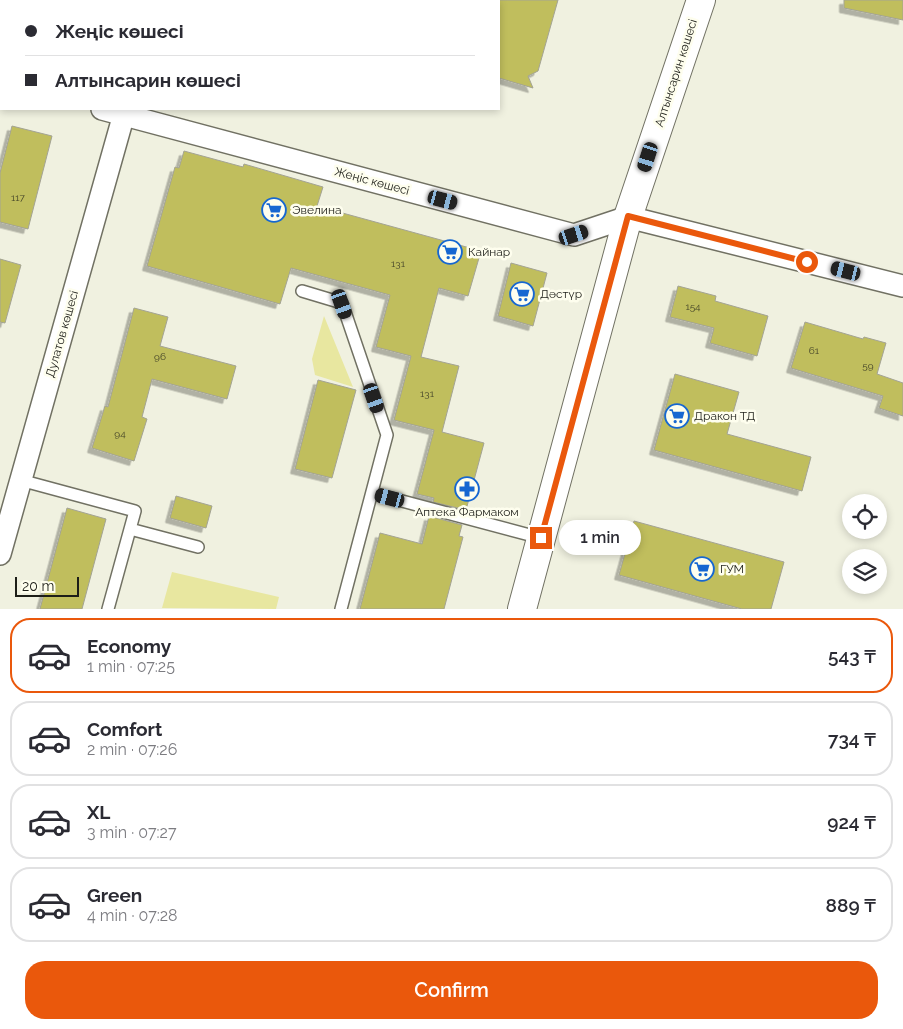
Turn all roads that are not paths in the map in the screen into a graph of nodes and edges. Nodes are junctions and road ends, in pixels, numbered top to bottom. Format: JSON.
{"nodes":[{"id":1,"x":701,"y":0,"type":"edge"},
{"id":2,"x":106,"y":110,"type":"edge"},
{"id":3,"x":124,"y":114,"type":"junction"},
{"id":4,"x":628,"y":216,"type":"junction"},
{"id":5,"x":903,"y":286,"type":"edge"},
{"id":6,"x":302,"y":291,"type":"dead end"},
{"id":7,"x":20,"y":480,"type":"junction"},
{"id":8,"x":372,"y":493,"type":"junction"},
{"id":9,"x":130,"y":529,"type":"junction"},
{"id":10,"x":541,"y":538,"type":"junction"},
{"id":11,"x":198,"y":547,"type":"dead end"},
{"id":12,"x":0,"y":554,"type":"edge"},
{"id":13,"x":108,"y":609,"type":"edge"},
{"id":14,"x":341,"y":609,"type":"edge"},
{"id":15,"x":522,"y":609,"type":"edge"}],
"edges":[{"from":1,"to":4,"type":"street","name":"Алтынсарин көшесі"},
{"from":2,"to":3,"type":"street","name":"Жеңіс көшесі"},
{"from":3,"to":4,"type":"street","name":"Жеңіс көшесі"},
{"from":3,"to":7,"type":"street","name":"Дулатов көшесі"},
{"from":4,"to":5,"type":"street"},
{"from":4,"to":10,"type":"street","name":"Алтынсарин көшесі"},
{"from":6,"to":8,"type":"lane"},
{"from":7,"to":9,"type":"lane"},
{"from":7,"to":12,"type":"street","name":"Дулатов көшесі"},
{"from":8,"to":10,"type":"lane"},
{"from":8,"to":14,"type":"lane"},
{"from":9,"to":11,"type":"lane"},
{"from":9,"to":13,"type":"lane"},
{"from":10,"to":15,"type":"street","name":"Алтынсарин көшесі"}]}
